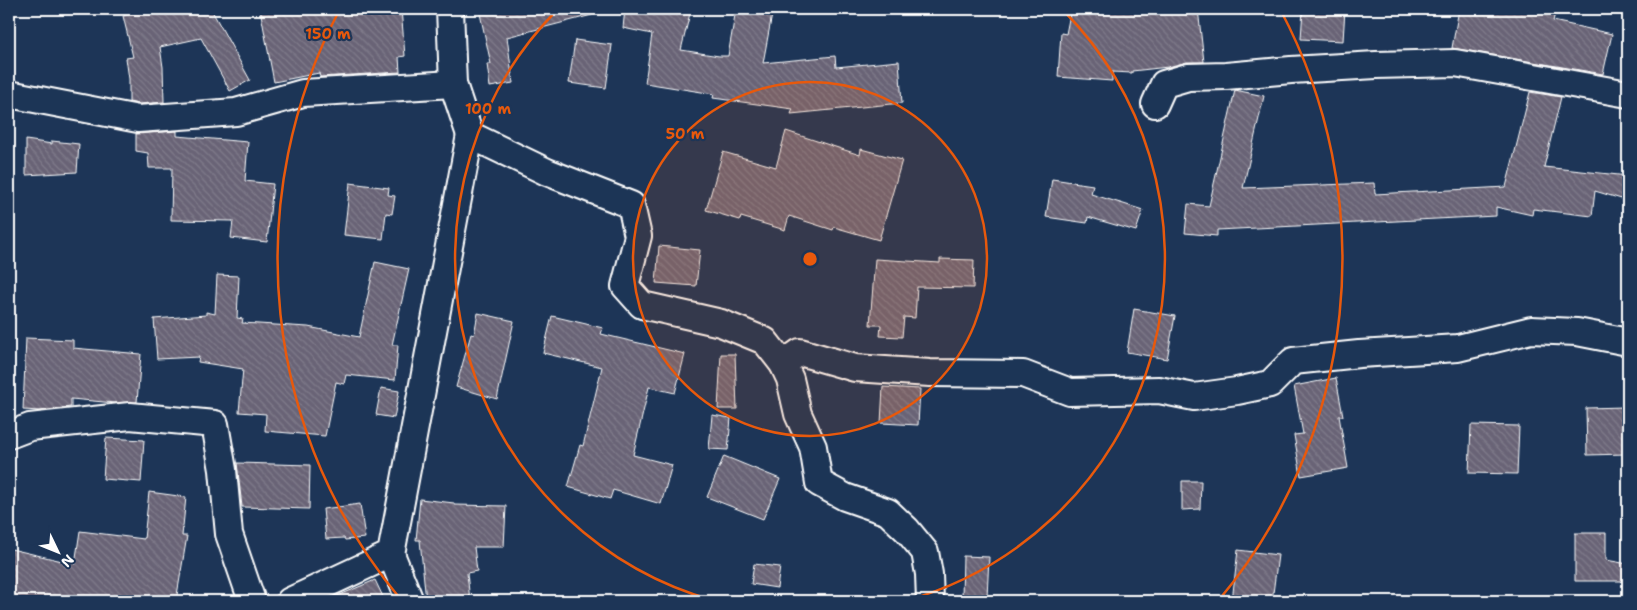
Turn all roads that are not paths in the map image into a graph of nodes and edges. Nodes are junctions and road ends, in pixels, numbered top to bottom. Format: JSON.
{"nodes":[{"id":1,"x":450,"y":9,"type":"edge"},
{"id":2,"x":453,"y":84,"type":"junction"},
{"id":3,"x":9,"y":94,"type":"edge"},
{"id":4,"x":1628,"y":94,"type":"edge"},
{"id":5,"x":1156,"y":104,"type":"dead end"},
{"id":6,"x":470,"y":135,"type":"junction"},
{"id":7,"x":1628,"y":342,"type":"edge"},
{"id":8,"x":783,"y":364,"type":"junction"},
{"id":9,"x":9,"y":435,"type":"edge"},
{"id":10,"x":391,"y":554,"type":"junction"},
{"id":11,"x":252,"y":601,"type":"edge"},
{"id":12,"x":290,"y":601,"type":"edge"},
{"id":13,"x":410,"y":601,"type":"edge"},
{"id":14,"x":930,"y":601,"type":"edge"}],
"edges":[{"from":1,"to":2,"type":"street"},
{"from":2,"to":3,"type":"street"},
{"from":2,"to":6,"type":"street"},
{"from":4,"to":5,"type":"street"},
{"from":6,"to":8,"type":"street"},
{"from":6,"to":10,"type":"street"},
{"from":7,"to":8,"type":"street"},
{"from":8,"to":14,"type":"street"},
{"from":9,"to":11,"type":"street"},
{"from":10,"to":12,"type":"street"},
{"from":10,"to":13,"type":"street"}]}
